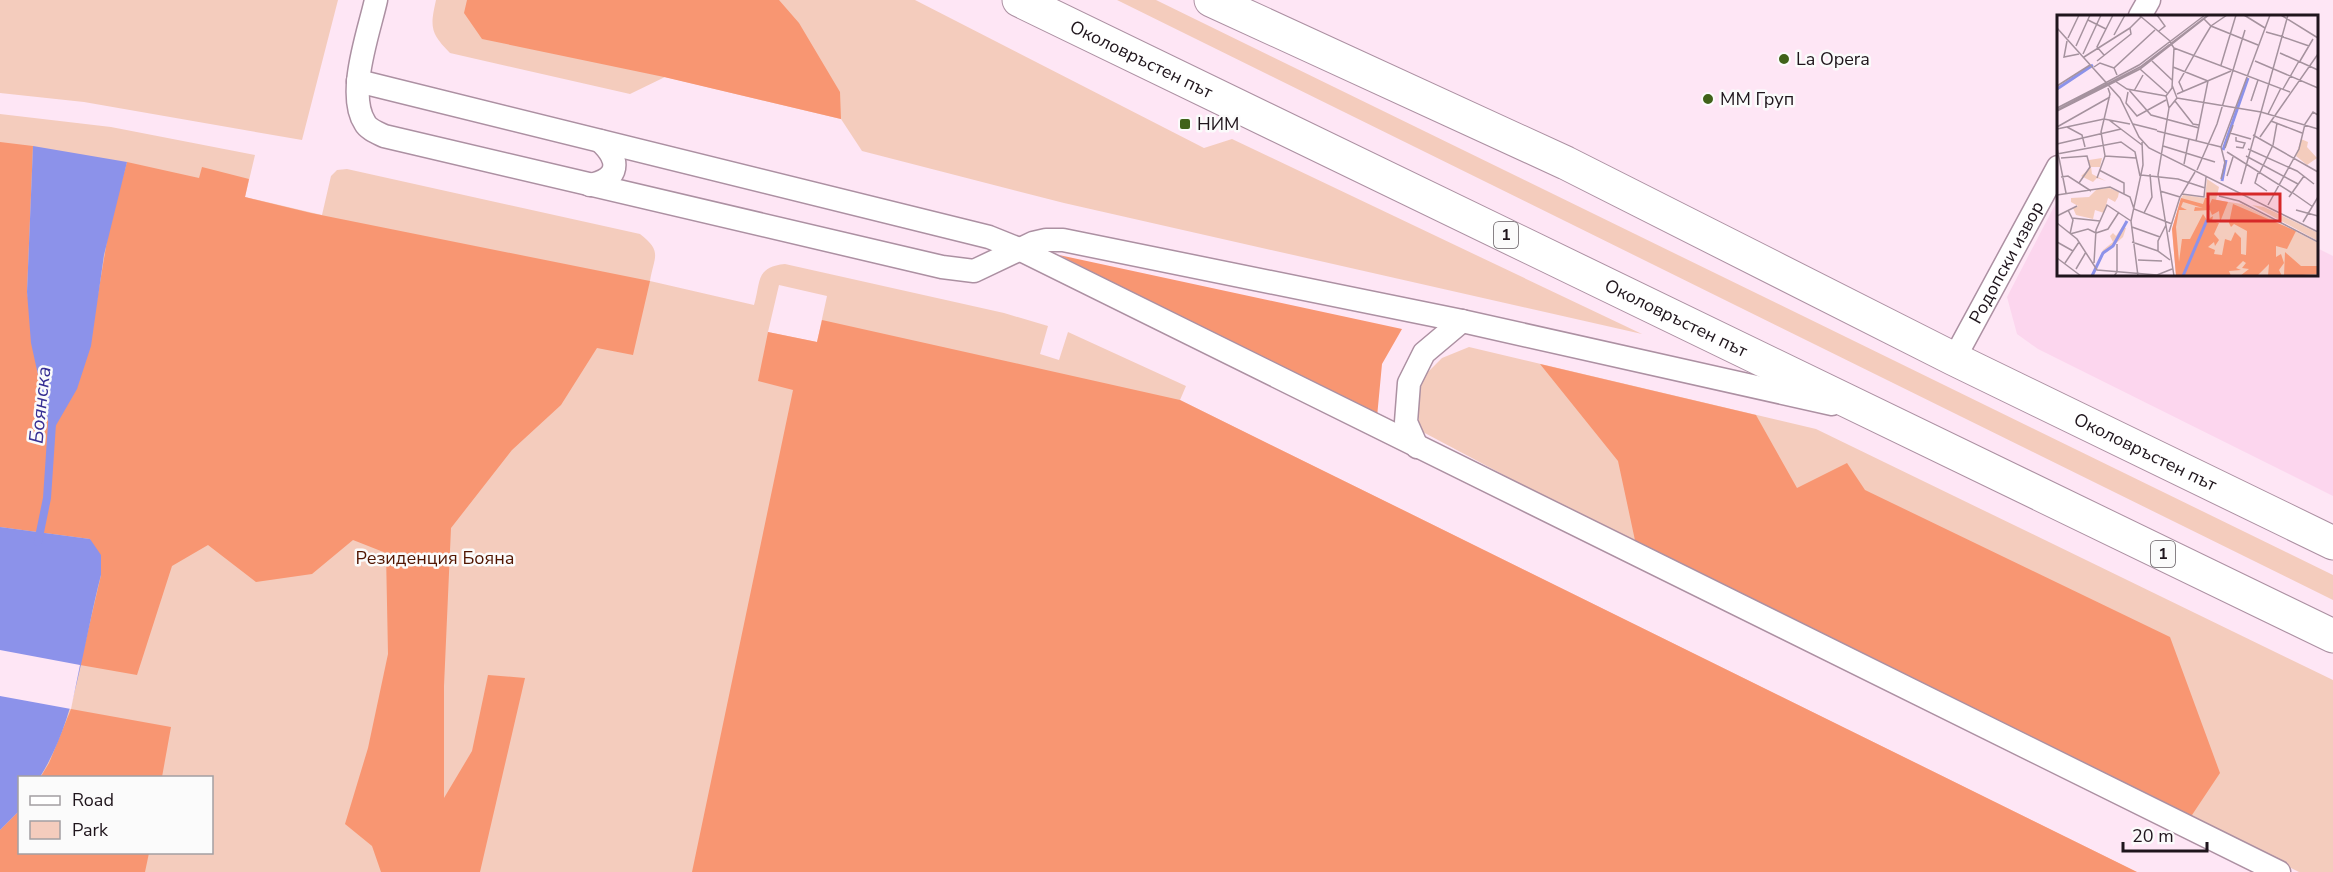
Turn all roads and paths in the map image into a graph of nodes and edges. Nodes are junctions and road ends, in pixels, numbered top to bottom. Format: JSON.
{"nodes":[{"id":1,"x":376,"y":0,"type":"edge"},
{"id":2,"x":1019,"y":0,"type":"edge"},
{"id":3,"x":1211,"y":0,"type":"edge"},
{"id":4,"x":1236,"y":0,"type":"edge"},
{"id":5,"x":2149,"y":0,"type":"edge"},
{"id":6,"x":2141,"y":15,"type":"edge"},
{"id":7,"x":1262,"y":22,"type":"junction"},
{"id":8,"x":358,"y":81,"type":"junction"},
{"id":9,"x":600,"y":141,"type":"junction"},
{"id":10,"x":2057,"y":170,"type":"edge"},
{"id":11,"x":590,"y":185,"type":"junction"},
{"id":12,"x":1019,"y":249,"type":"junction"},
{"id":13,"x":1462,"y":321,"type":"junction"},
{"id":14,"x":1954,"y":359,"type":"junction"},
{"id":15,"x":1875,"y":414,"type":"junction"},
{"id":16,"x":1417,"y":447,"type":"junction"},
{"id":17,"x":2333,"y":543,"type":"edge"},
{"id":18,"x":2333,"y":636,"type":"edge"},
{"id":19,"x":2279,"y":872,"type":"edge"}],
"edges":[{"from":1,"to":8,"type":"street"},
{"from":2,"to":15,"type":"highway","name":"Околовръстен път","number":"1"},
{"from":3,"to":7,"type":"highway","name":"Околовръстен път"},
{"from":4,"to":7,"type":"highway"},
{"from":5,"to":6,"type":"street"},
{"from":7,"to":14,"type":"highway","name":"Околовръстен път"},
{"from":8,"to":9,"type":"street"},
{"from":8,"to":11,"type":"street"},
{"from":9,"to":11,"type":"street"},
{"from":9,"to":12,"type":"street"},
{"from":10,"to":14,"type":"street","name":"Родопски извор"},
{"from":11,"to":12,"type":"street"},
{"from":12,"to":13,"type":"street"},
{"from":12,"to":16,"type":"street"},
{"from":13,"to":15,"type":"street"},
{"from":13,"to":16,"type":"street"},
{"from":14,"to":17,"type":"highway","name":"Околовръстен път"},
{"from":15,"to":18,"type":"highway","name":"Околовръстен път","number":"1"},
{"from":16,"to":19,"type":"street"}]}
